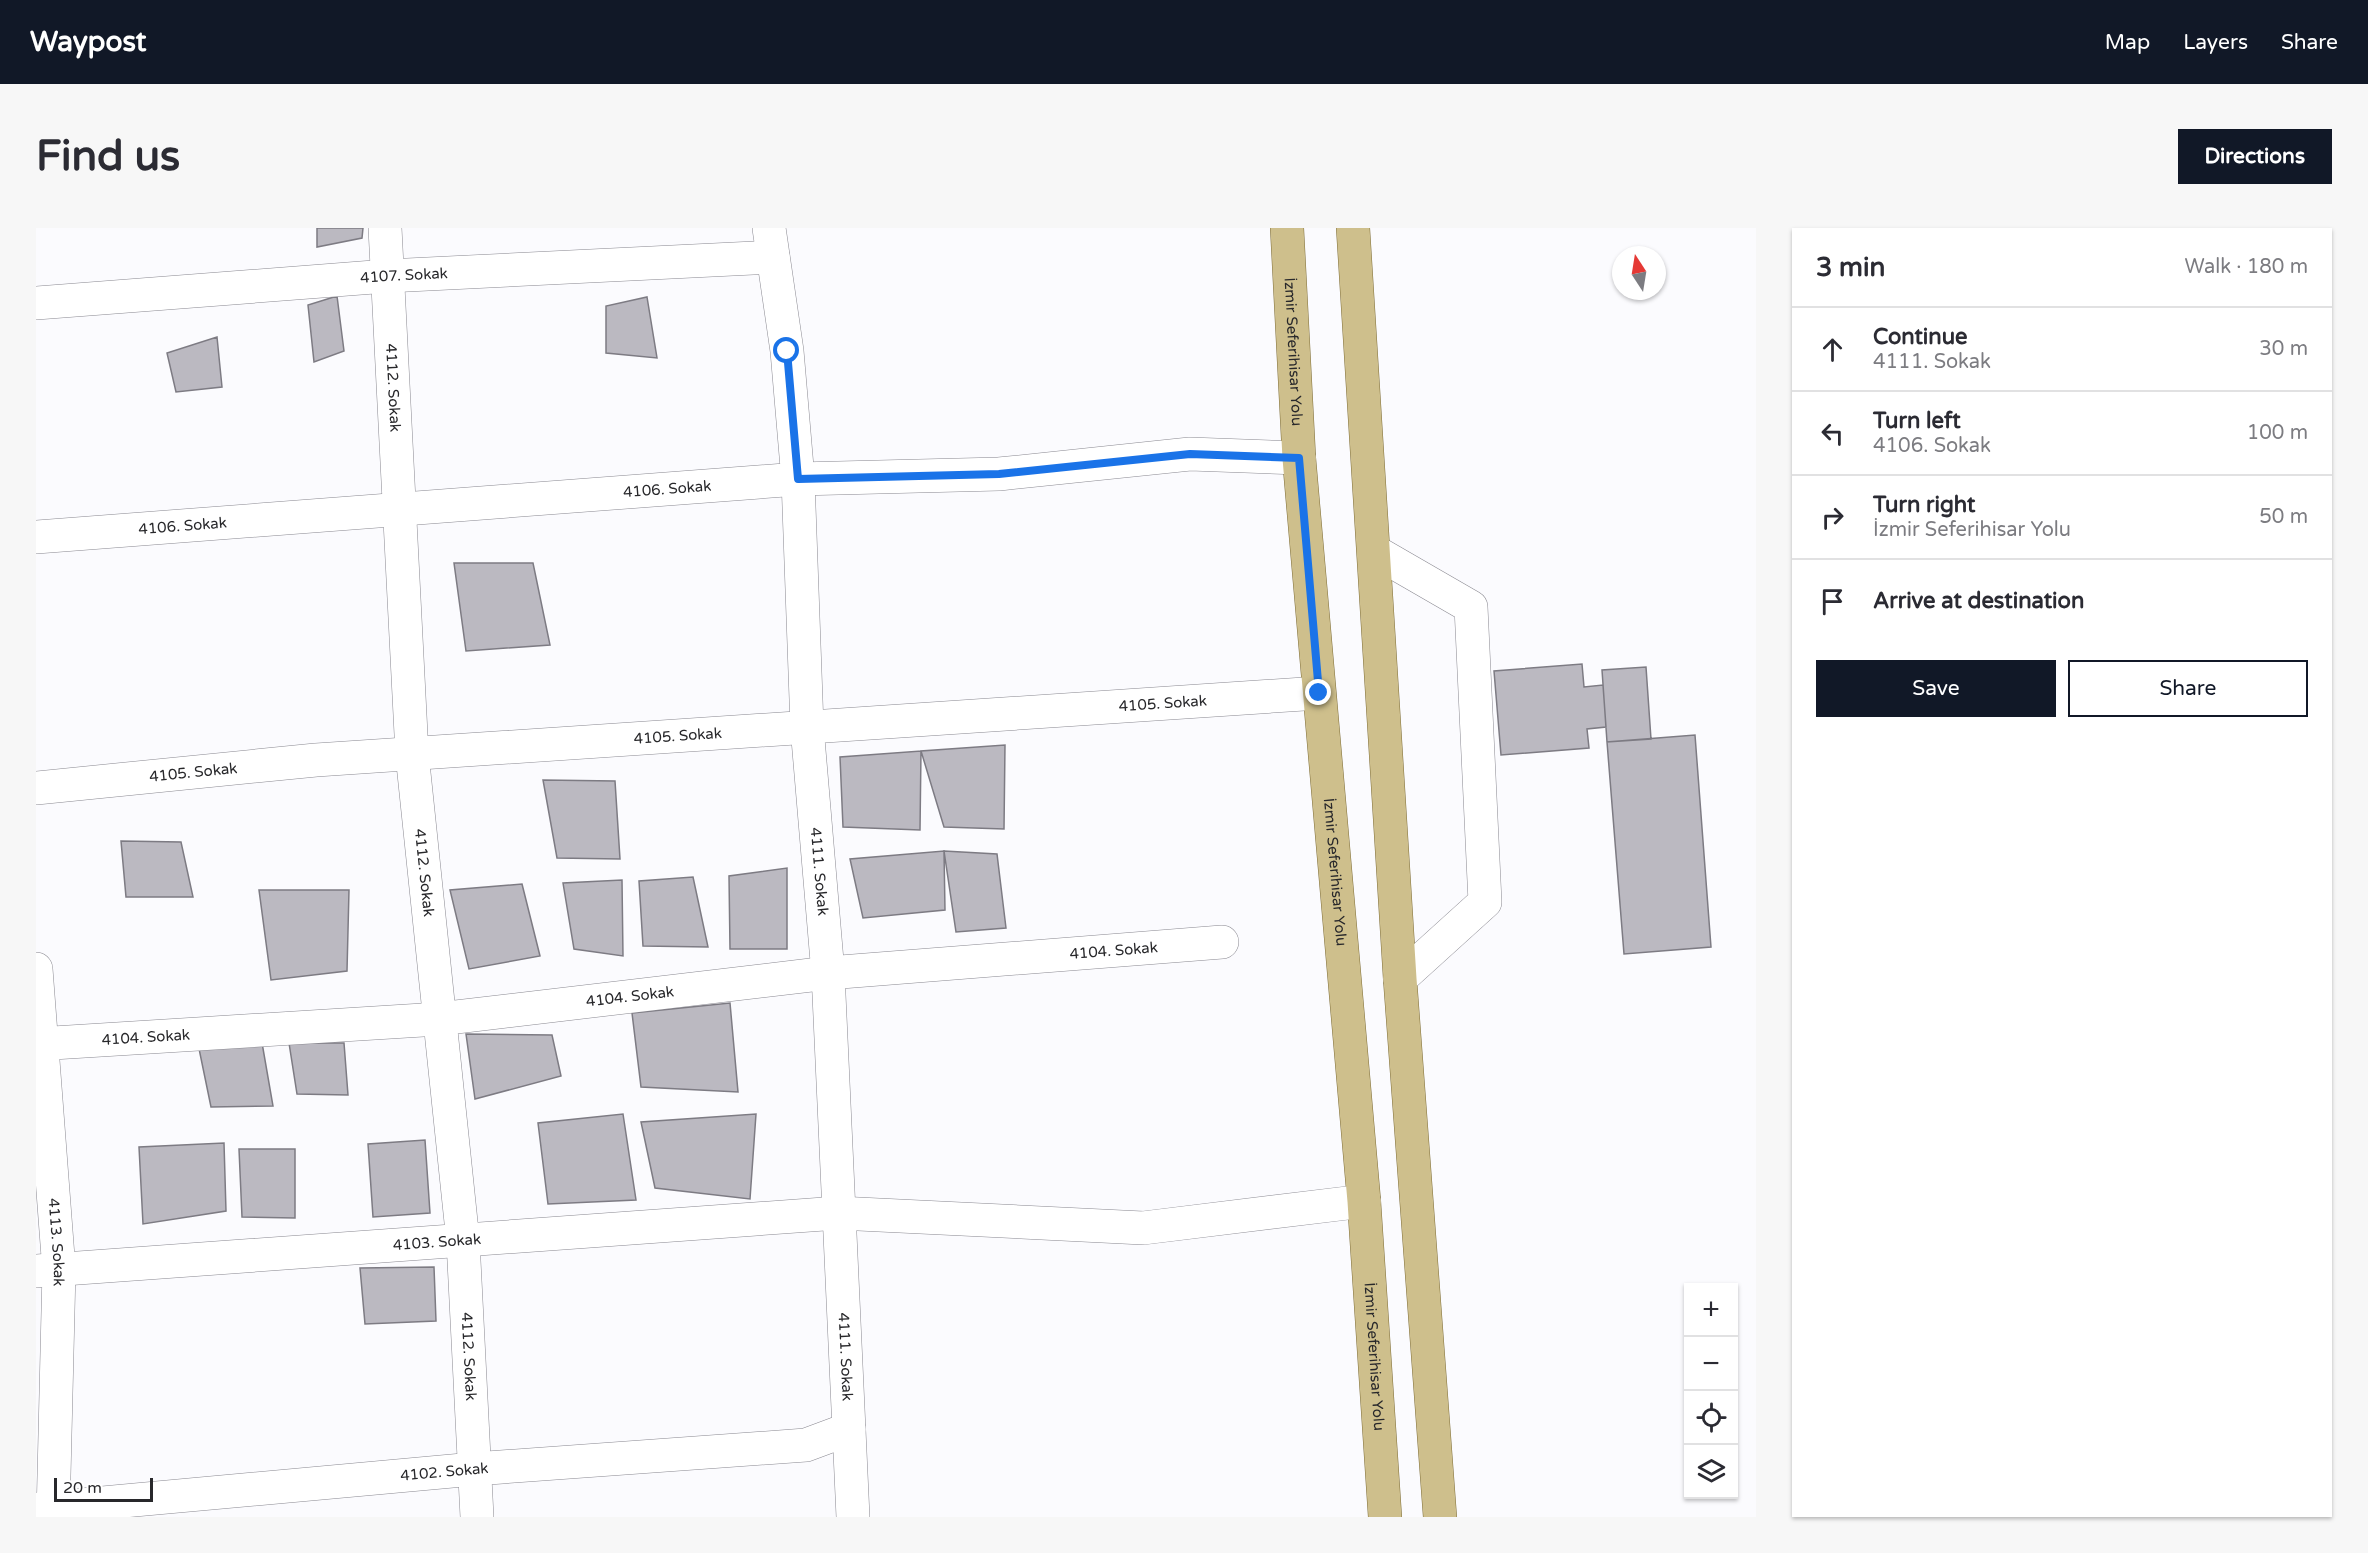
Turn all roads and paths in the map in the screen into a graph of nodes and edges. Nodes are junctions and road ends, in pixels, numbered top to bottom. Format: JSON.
{"nodes":[{"id":1,"x":385,"y":228,"type":"edge"},
{"id":2,"x":1287,"y":228,"type":"edge"},
{"id":3,"x":1353,"y":228,"type":"edge"},
{"id":4,"x":771,"y":242,"type":"edge"},
{"id":5,"x":387,"y":276,"type":"junction"},
{"id":6,"x":36,"y":303,"type":"edge"},
{"id":7,"x":1299,"y":458,"type":"junction"},
{"id":8,"x":798,"y":479,"type":"junction"},
{"id":9,"x":399,"y":509,"type":"junction"},
{"id":10,"x":36,"y":537,"type":"edge"},
{"id":11,"x":1374,"y":551,"type":"junction"},
{"id":12,"x":1319,"y":693,"type":"junction"},
{"id":13,"x":807,"y":727,"type":"junction"},
{"id":14,"x":412,"y":754,"type":"junction"},
{"id":15,"x":36,"y":788,"type":"edge"},
{"id":16,"x":1222,"y":942,"type":"dead end"},
{"id":17,"x":36,"y":969,"type":"edge"},
{"id":18,"x":828,"y":973,"type":"junction"},
{"id":19,"x":1400,"y":979,"type":"junction"},
{"id":20,"x":439,"y":1019,"type":"junction"},
{"id":21,"x":39,"y":1044,"type":"edge"},
{"id":22,"x":1364,"y":1201,"type":"junction"},
{"id":23,"x":838,"y":1212,"type":"junction"},
{"id":24,"x":463,"y":1241,"type":"junction"},
{"id":25,"x":47,"y":1270,"type":"edge"},
{"id":26,"x":849,"y":1429,"type":"junction"},
{"id":27,"x":474,"y":1469,"type":"junction"},
{"id":28,"x":47,"y":1511,"type":"edge"},
{"id":29,"x":477,"y":1517,"type":"edge"},
{"id":30,"x":853,"y":1517,"type":"edge"},
{"id":31,"x":1385,"y":1517,"type":"edge"},
{"id":32,"x":1440,"y":1517,"type":"edge"}],
"edges":[{"from":1,"to":5,"type":"street","name":"4112. Sokak"},
{"from":2,"to":7,"type":"main road","name":"İzmir Seferihisar Yolu"},
{"from":3,"to":11,"type":"main road"},
{"from":4,"to":5,"type":"street","name":"4107. Sokak"},
{"from":4,"to":8,"type":"street","name":"4111. Sokak"},
{"from":5,"to":6,"type":"street","name":"4107. Sokak"},
{"from":5,"to":9,"type":"street","name":"4112. Sokak"},
{"from":7,"to":8,"type":"street","name":"4106. Sokak"},
{"from":7,"to":12,"type":"main road","name":"İzmir Seferihisar Yolu"},
{"from":8,"to":9,"type":"street","name":"4106. Sokak"},
{"from":8,"to":13,"type":"street","name":"4111. Sokak"},
{"from":9,"to":10,"type":"street","name":"4106. Sokak"},
{"from":9,"to":14,"type":"street","name":"4112. Sokak"},
{"from":11,"to":19,"type":"main road"},
{"from":11,"to":19,"type":"street"},
{"from":12,"to":13,"type":"street","name":"4105. Sokak"},
{"from":12,"to":22,"type":"main road","name":"İzmir Seferihisar Yolu"},
{"from":13,"to":14,"type":"street","name":"4105. Sokak"},
{"from":13,"to":18,"type":"street","name":"4111. Sokak"},
{"from":14,"to":15,"type":"street","name":"4105. Sokak"},
{"from":14,"to":20,"type":"street","name":"4112. Sokak"},
{"from":16,"to":18,"type":"street","name":"4104. Sokak"},
{"from":17,"to":21,"type":"street","name":"4113. Sokak"},
{"from":18,"to":20,"type":"street","name":"4104. Sokak"},
{"from":18,"to":23,"type":"street","name":"4111. Sokak"},
{"from":19,"to":32,"type":"main road"},
{"from":20,"to":21,"type":"street","name":"4104. Sokak"},
{"from":20,"to":24,"type":"street","name":"4112. Sokak"},
{"from":21,"to":25,"type":"street","name":"4113. Sokak"},
{"from":22,"to":23,"type":"street","name":"4103. Sokak"},
{"from":22,"to":31,"type":"main road","name":"İzmir Seferihisar Yolu"},
{"from":23,"to":24,"type":"street","name":"4103. Sokak"},
{"from":23,"to":26,"type":"street","name":"4111. Sokak"},
{"from":24,"to":25,"type":"street","name":"4103. Sokak"},
{"from":24,"to":27,"type":"street","name":"4112. Sokak"},
{"from":25,"to":28,"type":"street","name":"4113. Sokak"},
{"from":26,"to":27,"type":"street","name":"4102. Sokak"},
{"from":26,"to":30,"type":"street","name":"4111. Sokak"},
{"from":27,"to":28,"type":"street","name":"4102. Sokak"},
{"from":27,"to":29,"type":"street","name":"4112. Sokak"}]}
